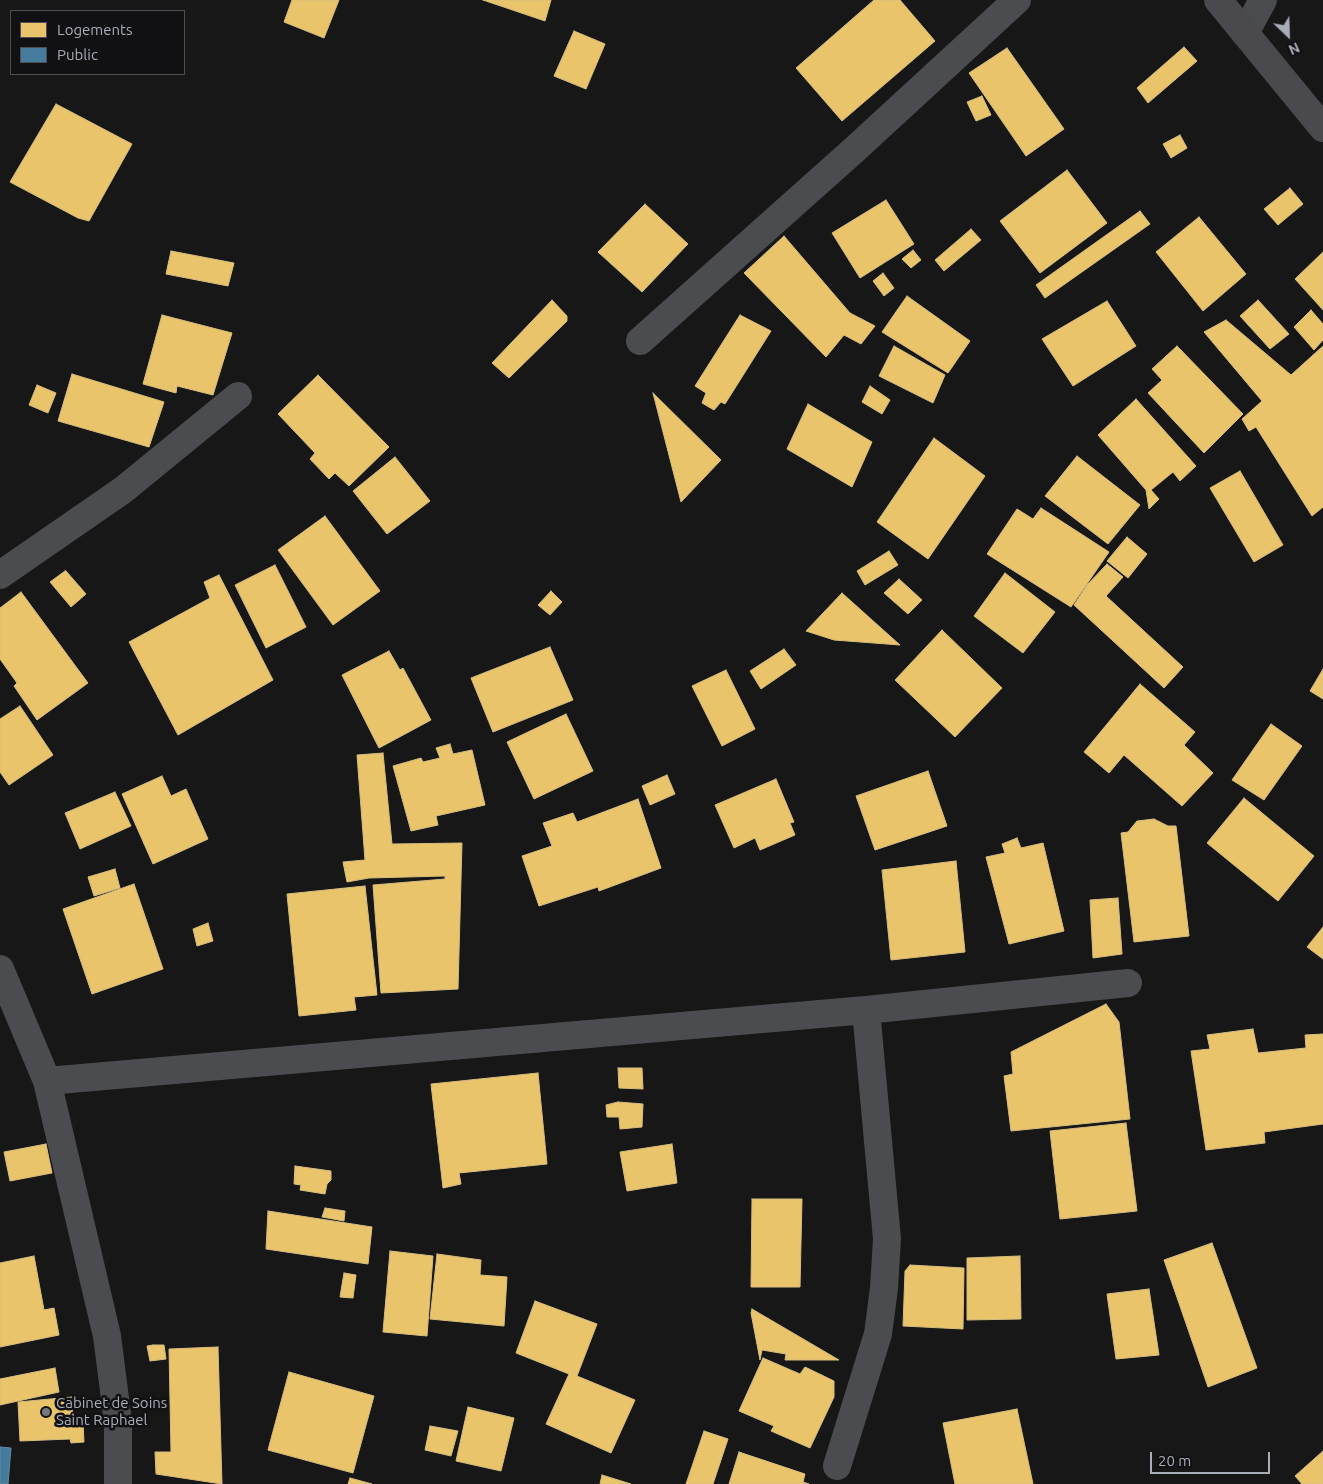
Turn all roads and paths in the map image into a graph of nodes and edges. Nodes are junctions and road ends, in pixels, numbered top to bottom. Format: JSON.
{"nodes":[{"id":1,"x":1017,"y":0,"type":"edge"},
{"id":2,"x":1218,"y":0,"type":"edge"},
{"id":3,"x":1263,"y":0,"type":"edge"},
{"id":4,"x":1245,"y":33,"type":"junction"},
{"id":5,"x":1323,"y":128,"type":"edge"},
{"id":6,"x":640,"y":340,"type":"dead end"},
{"id":7,"x":238,"y":396,"type":"dead end"},
{"id":8,"x":0,"y":575,"type":"edge"},
{"id":9,"x":0,"y":969,"type":"edge"},
{"id":10,"x":1128,"y":983,"type":"dead end"},
{"id":11,"x":866,"y":1010,"type":"junction"},
{"id":12,"x":47,"y":1081,"type":"junction"},
{"id":13,"x":836,"y":1466,"type":"dead end"},
{"id":14,"x":118,"y":1484,"type":"edge"}],
"edges":[{"from":1,"to":6,"type":"street"},
{"from":2,"to":4,"type":"main road"},
{"from":3,"to":4,"type":"street"},
{"from":4,"to":5,"type":"main road"},
{"from":7,"to":8,"type":"street"},
{"from":9,"to":12,"type":"street"},
{"from":10,"to":11,"type":"street"},
{"from":11,"to":12,"type":"street"},
{"from":11,"to":13,"type":"street"},
{"from":12,"to":14,"type":"street"}]}
